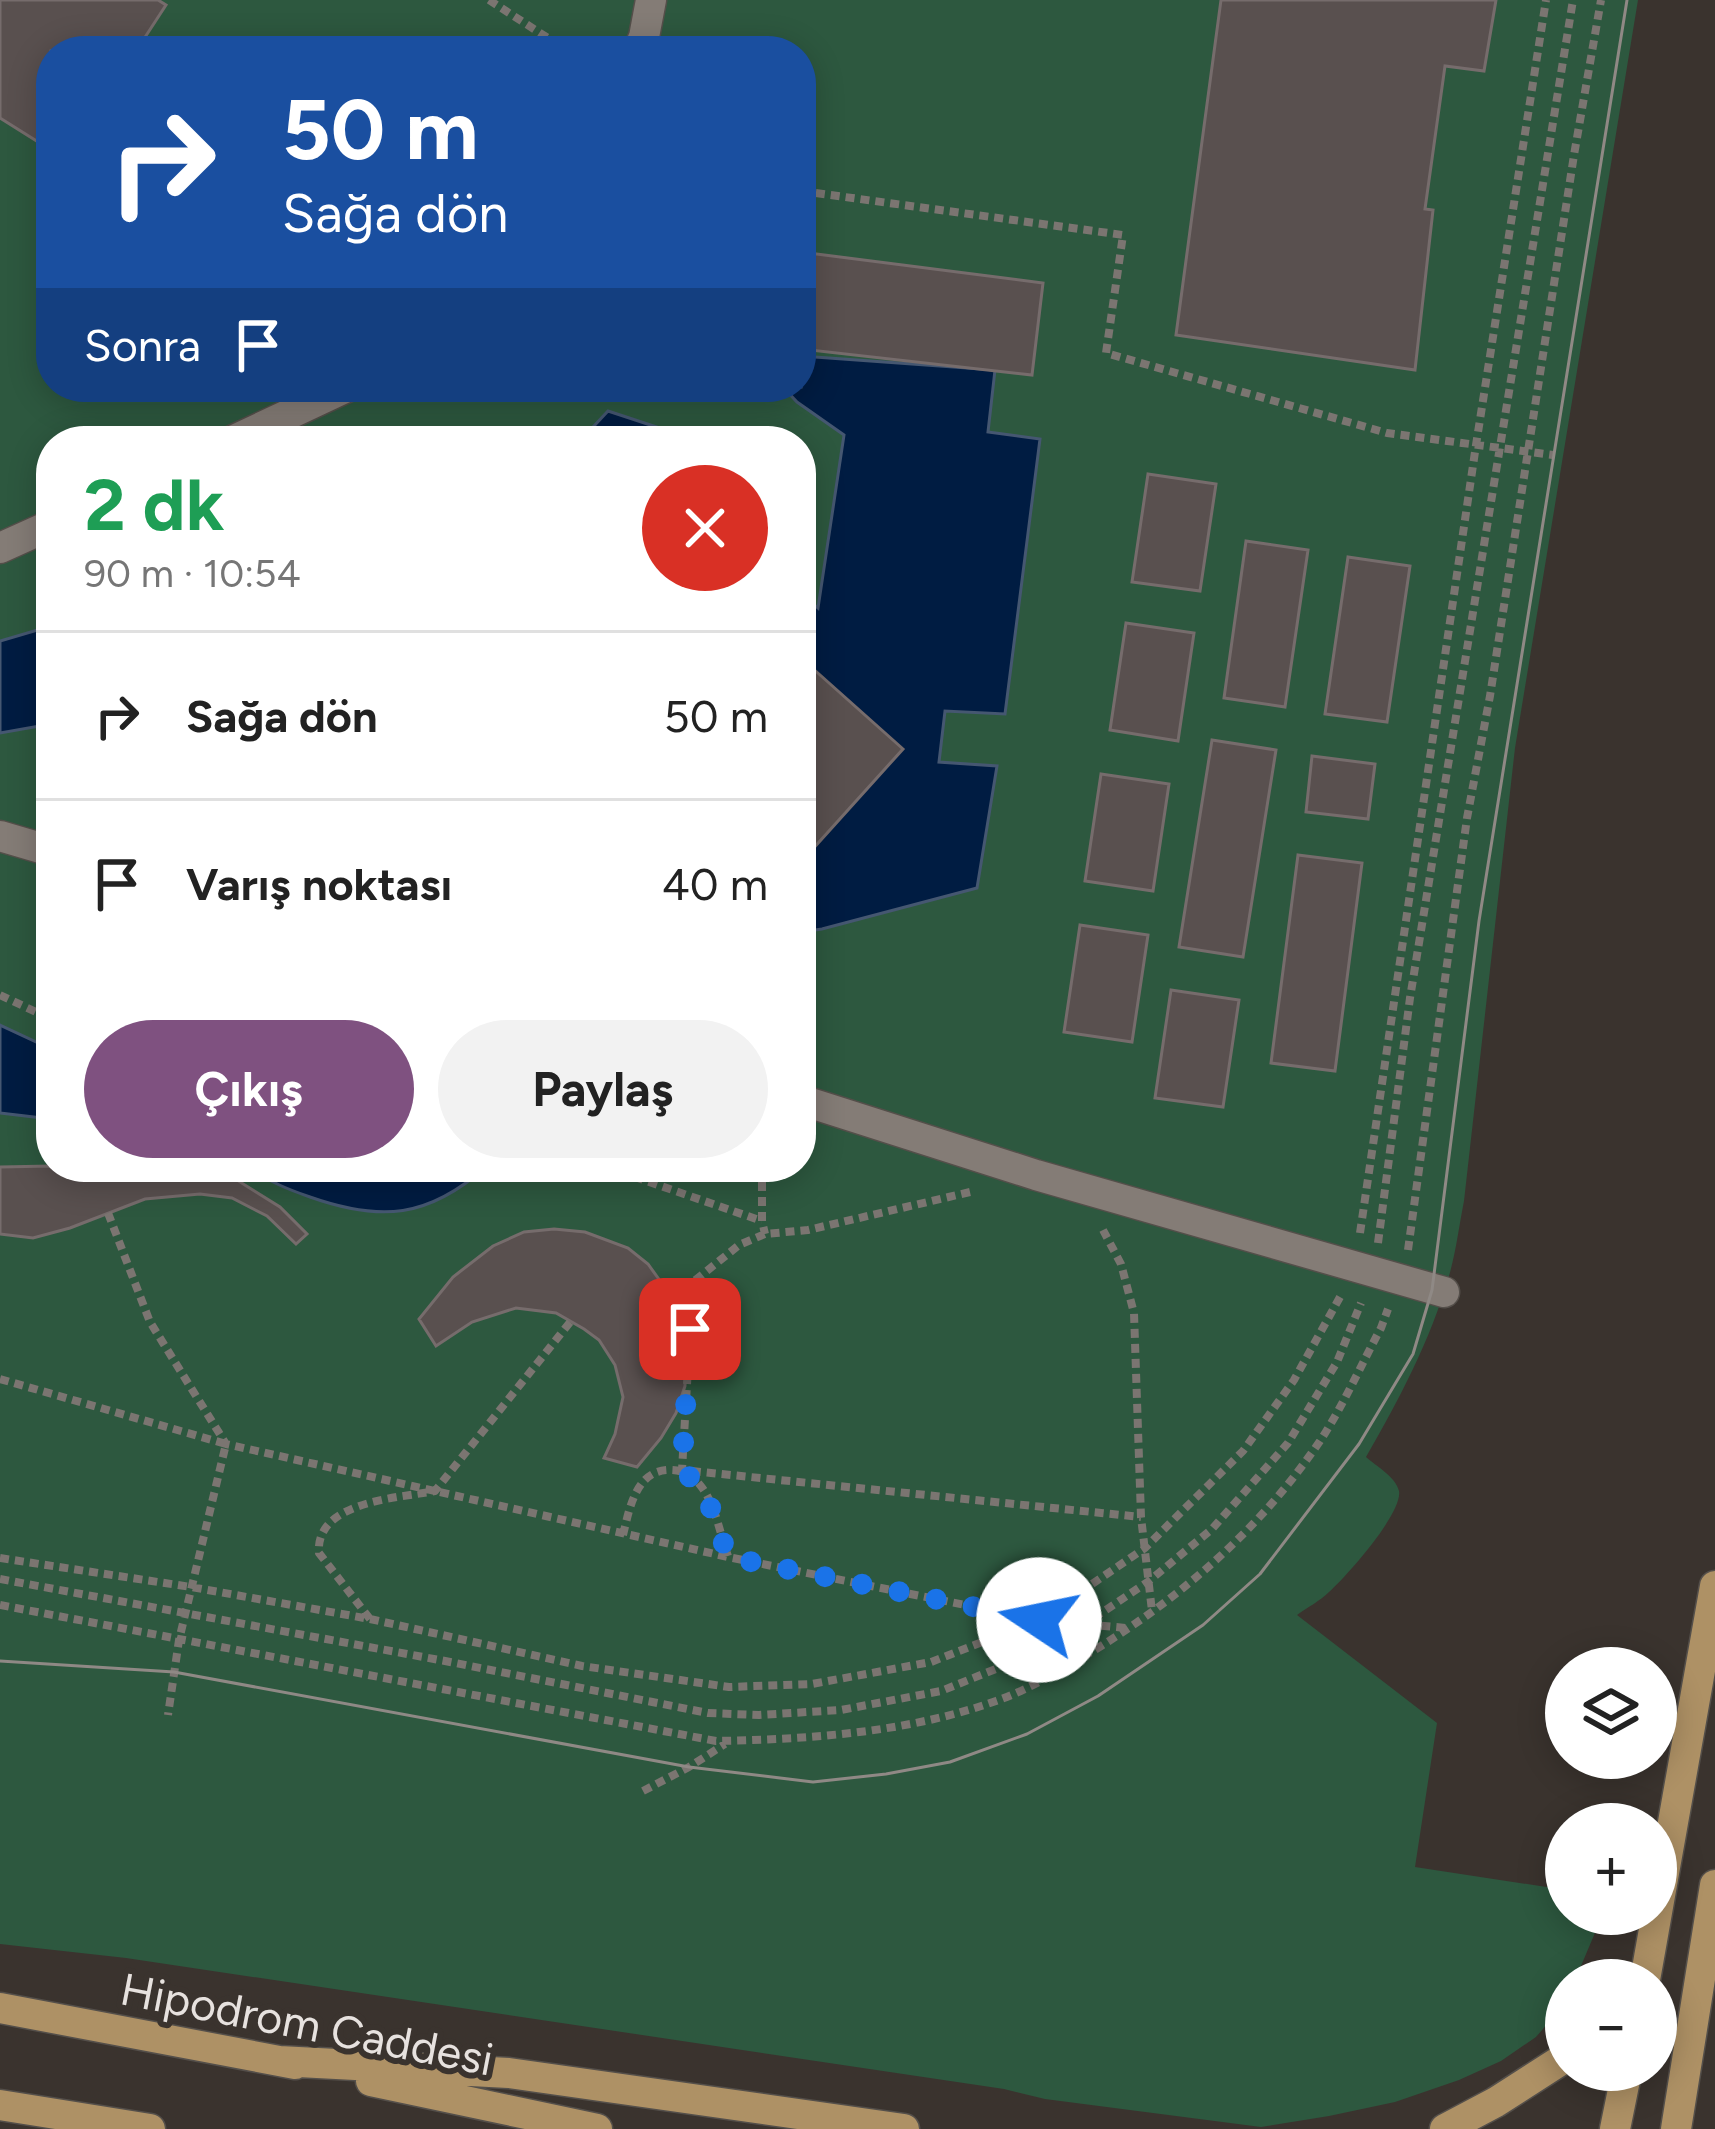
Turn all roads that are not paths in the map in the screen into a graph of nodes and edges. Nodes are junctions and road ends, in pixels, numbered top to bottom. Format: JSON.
{"nodes":[{"id":1,"x":651,"y":0,"type":"edge"},
{"id":2,"x":644,"y":36,"type":"edge"},
{"id":3,"x":315,"y":402,"type":"edge"},
{"id":4,"x":264,"y":426,"type":"edge"},
{"id":5,"x":36,"y":532,"type":"edge"},
{"id":6,"x":0,"y":548,"type":"edge"},
{"id":7,"x":0,"y":836,"type":"edge"},
{"id":8,"x":36,"y":847,"type":"edge"},
{"id":9,"x":816,"y":1105,"type":"edge"},
{"id":10,"x":1444,"y":1292,"type":"dead end"},
{"id":11,"x":1715,"y":1586,"type":"edge"},
{"id":12,"x":1677,"y":1806,"type":"edge"},
{"id":13,"x":1715,"y":1885,"type":"edge"},
{"id":14,"x":0,"y":2008,"type":"edge"},
{"id":15,"x":279,"y":2061,"type":"junction"},
{"id":16,"x":1545,"y":2070,"type":"edge"},
{"id":17,"x":1623,"y":2091,"type":"edge"},
{"id":18,"x":0,"y":2105,"type":"edge"},
{"id":19,"x":150,"y":2129,"type":"edge"},
{"id":20,"x":596,"y":2129,"type":"edge"},
{"id":21,"x":904,"y":2129,"type":"edge"},
{"id":22,"x":1445,"y":2129,"type":"edge"},
{"id":23,"x":1615,"y":2129,"type":"edge"},
{"id":24,"x":1676,"y":2129,"type":"edge"}],
"edges":[{"from":1,"to":2,"type":"street"},
{"from":3,"to":4,"type":"street"},
{"from":5,"to":6,"type":"street"},
{"from":7,"to":8,"type":"street"},
{"from":9,"to":10,"type":"street"},
{"from":11,"to":12,"type":"main road"},
{"from":13,"to":24,"type":"main road"},
{"from":14,"to":15,"type":"main road","name":"Hipodrom Caddesi"},
{"from":15,"to":20,"type":"main road","name":"Hipodrom Caddesi"},
{"from":15,"to":21,"type":"main road"},
{"from":16,"to":22,"type":"main road"},
{"from":17,"to":23,"type":"main road"},
{"from":18,"to":19,"type":"main road"}]}
